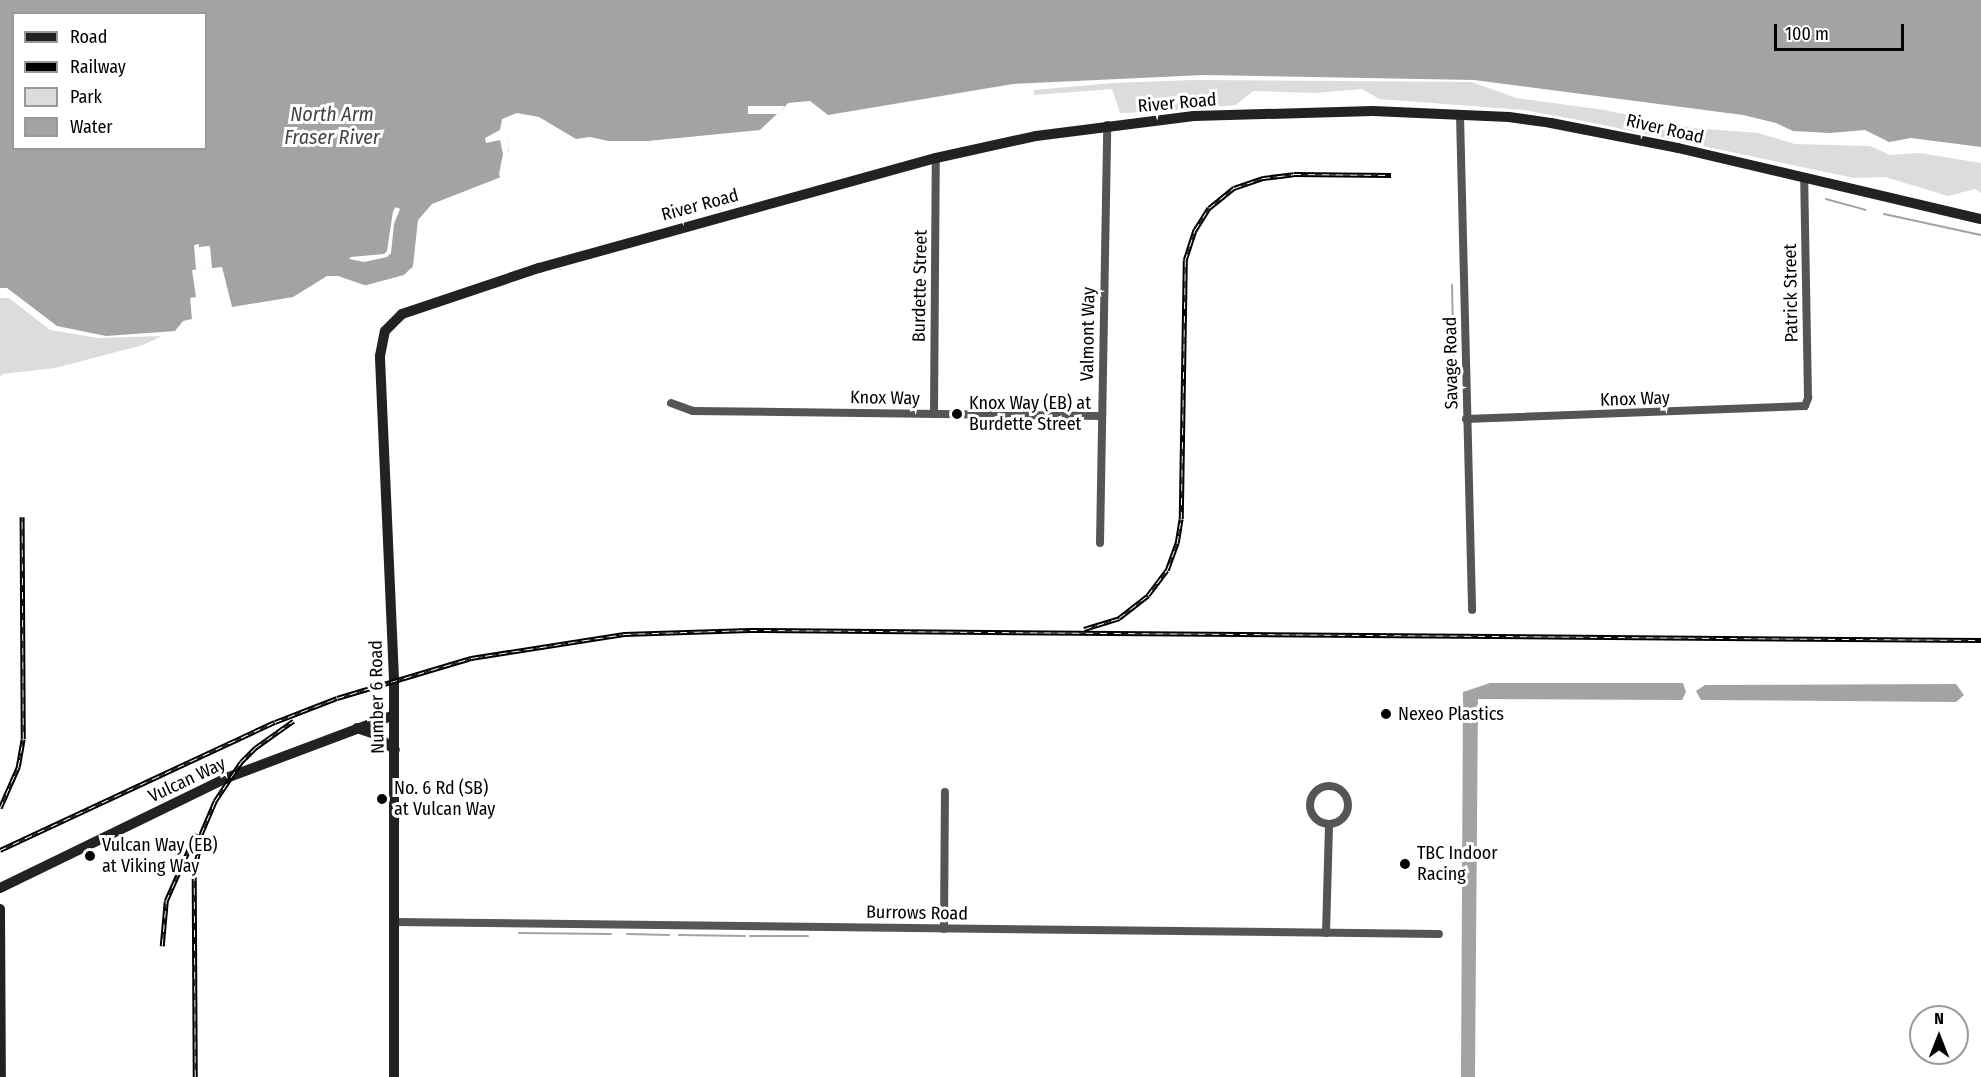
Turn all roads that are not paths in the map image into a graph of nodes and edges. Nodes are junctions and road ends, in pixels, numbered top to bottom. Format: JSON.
{"nodes":[{"id":1,"x":1460,"y":115,"type":"junction"},
{"id":2,"x":1107,"y":125,"type":"junction"},
{"id":3,"x":936,"y":158,"type":"junction"},
{"id":4,"x":1804,"y":178,"type":"junction"},
{"id":5,"x":1981,"y":219,"type":"edge"},
{"id":6,"x":393,"y":320,"type":"joint"},
{"id":7,"x":670,"y":403,"type":"dead end"},
{"id":8,"x":1805,"y":406,"type":"joint"},
{"id":9,"x":934,"y":414,"type":"junction"},
{"id":10,"x":1101,"y":416,"type":"junction"},
{"id":11,"x":1467,"y":419,"type":"junction"},
{"id":12,"x":1100,"y":543,"type":"dead end"},
{"id":13,"x":1472,"y":610,"type":"dead end"},
{"id":14,"x":394,"y":715,"type":"junction"},
{"id":15,"x":357,"y":728,"type":"junction"},
{"id":16,"x":395,"y":750,"type":"junction"},
{"id":17,"x":945,"y":792,"type":"dead end"},
{"id":18,"x":1329,"y":824,"type":"junction"},
{"id":19,"x":0,"y":888,"type":"edge"},
{"id":20,"x":0,"y":909,"type":"edge"},
{"id":21,"x":394,"y":922,"type":"junction"},
{"id":22,"x":944,"y":929,"type":"junction"},
{"id":23,"x":1326,"y":933,"type":"junction"},
{"id":24,"x":1438,"y":934,"type":"dead end"},
{"id":25,"x":1,"y":1077,"type":"edge"},
{"id":26,"x":394,"y":1077,"type":"edge"}],
"edges":[{"from":1,"to":2,"type":"street","name":"River Road"},
{"from":1,"to":4,"type":"street","name":"River Road"},
{"from":1,"to":11,"type":"street","name":"Savage Road"},
{"from":2,"to":3,"type":"street","name":"River Road"},
{"from":2,"to":10,"type":"street","name":"Valmont Way"},
{"from":3,"to":6,"type":"street","name":"River Road"},
{"from":3,"to":9,"type":"street","name":"Burdette Street"},
{"from":4,"to":5,"type":"street","name":"River Road"},
{"from":4,"to":8,"type":"street","name":"Patrick Street"},
{"from":6,"to":14,"type":"street","name":"Number 6 Road"},
{"from":7,"to":9,"type":"street","name":"Knox Way"},
{"from":8,"to":11,"type":"street","name":"Knox Way"},
{"from":9,"to":10,"type":"street","name":"Knox Way"},
{"from":10,"to":12,"type":"street","name":"Valmont Way"},
{"from":11,"to":13,"type":"street","name":"Savage Road"},
{"from":14,"to":15,"type":"street","name":"Vulcan Way"},
{"from":14,"to":16,"type":"street","name":"Number 6 Road"},
{"from":15,"to":16,"type":"street"},
{"from":15,"to":19,"type":"street","name":"Vulcan Way"},
{"from":16,"to":21,"type":"street","name":"Number 6 Road"},
{"from":17,"to":22,"type":"street"},
{"from":18,"to":18,"type":"street"},
{"from":18,"to":23,"type":"street"},
{"from":20,"to":25,"type":"street"},
{"from":21,"to":22,"type":"street","name":"Burrows Road"},
{"from":21,"to":26,"type":"street","name":"Number 6 Road"},
{"from":22,"to":23,"type":"street","name":"Burrows Road"},
{"from":23,"to":24,"type":"street","name":"Burrows Road"}]}
